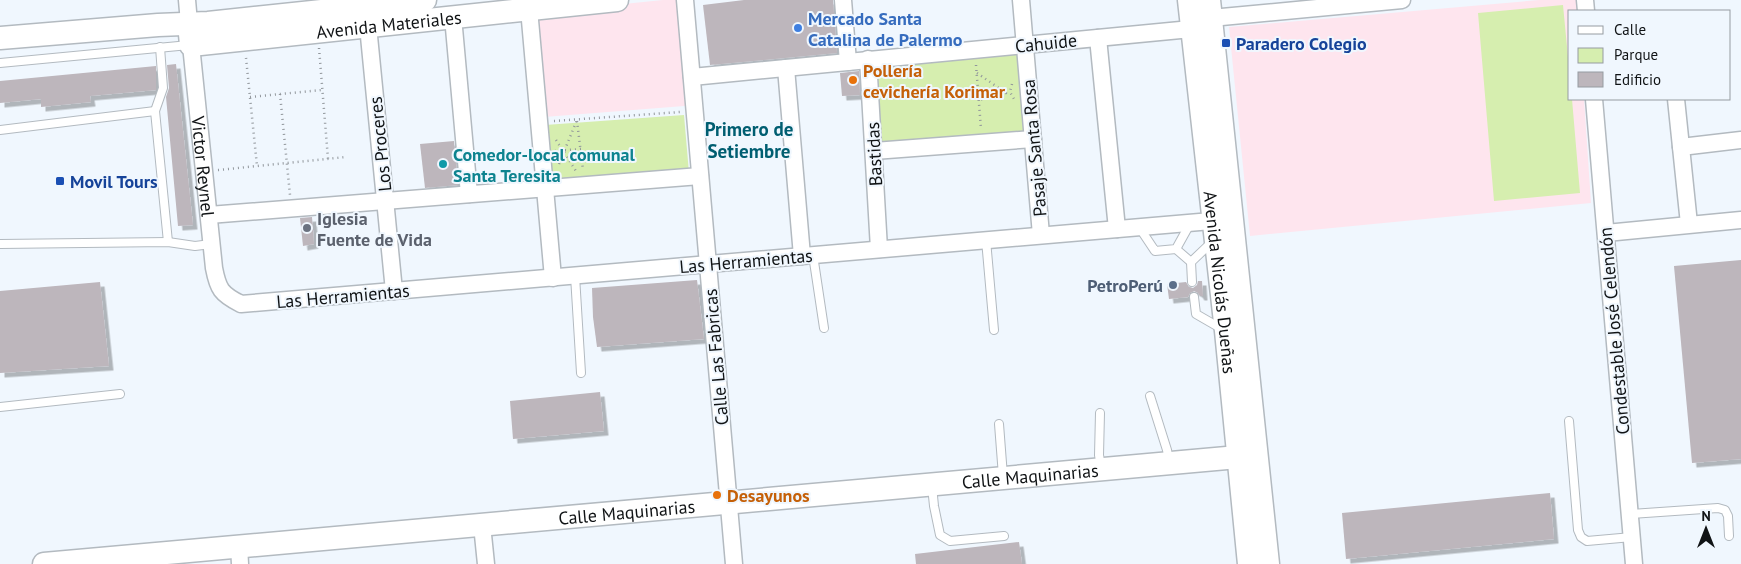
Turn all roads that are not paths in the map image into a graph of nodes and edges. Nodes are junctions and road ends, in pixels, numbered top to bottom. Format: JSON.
{"nodes":[{"id":1,"x":187,"y":0,"type":"edge"},
{"id":2,"x":425,"y":0,"type":"edge"},
{"id":3,"x":617,"y":0,"type":"edge"},
{"id":4,"x":685,"y":0,"type":"edge"},
{"id":5,"x":843,"y":0,"type":"edge"},
{"id":6,"x":1021,"y":0,"type":"edge"},
{"id":7,"x":1189,"y":0,"type":"edge"},
{"id":8,"x":1402,"y":0,"type":"edge"},
{"id":9,"x":492,"y":7,"type":"edge"},
{"id":10,"x":530,"y":9,"type":"junction"},
{"id":11,"x":1210,"y":9,"type":"edge"},
{"id":12,"x":366,"y":11,"type":"edge"},
{"id":13,"x":453,"y":17,"type":"junction"},
{"id":14,"x":1191,"y":29,"type":"junction"},
{"id":15,"x":190,"y":34,"type":"junction"},
{"id":16,"x":0,"y":38,"type":"edge"},
{"id":17,"x":1098,"y":38,"type":"junction"},
{"id":18,"x":1025,"y":45,"type":"junction"},
{"id":19,"x":160,"y":47,"type":"junction"},
{"id":20,"x":868,"y":60,"type":"junction"},
{"id":21,"x":848,"y":62,"type":"junction"},
{"id":22,"x":0,"y":63,"type":"edge"},
{"id":23,"x":786,"y":68,"type":"junction"},
{"id":24,"x":692,"y":77,"type":"junction"},
{"id":25,"x":1594,"y":100,"type":"edge"},
{"id":26,"x":1676,"y":100,"type":"edge"},
{"id":27,"x":155,"y":111,"type":"junction"},
{"id":28,"x":0,"y":130,"type":"edge"},
{"id":29,"x":1033,"y":139,"type":"junction"},
{"id":30,"x":1741,"y":140,"type":"edge"},
{"id":31,"x":1681,"y":147,"type":"junction"},
{"id":32,"x":874,"y":151,"type":"junction"},
{"id":33,"x":700,"y":176,"type":"junction"},
{"id":34,"x":547,"y":188,"type":"junction"},
{"id":35,"x":469,"y":194,"type":"junction"},
{"id":36,"x":386,"y":201,"type":"junction"},
{"id":37,"x":209,"y":215,"type":"junction"},
{"id":38,"x":1741,"y":220,"type":"edge"},
{"id":39,"x":1191,"y":222,"type":"junction"},
{"id":40,"x":1689,"y":224,"type":"junction"},
{"id":41,"x":1221,"y":226,"type":"junction"},
{"id":42,"x":1139,"y":227,"type":"junction"},
{"id":43,"x":1117,"y":229,"type":"junction"},
{"id":44,"x":1606,"y":233,"type":"junction"},
{"id":45,"x":1041,"y":235,"type":"junction"},
{"id":46,"x":986,"y":240,"type":"junction"},
{"id":47,"x":168,"y":242,"type":"junction"},
{"id":48,"x":0,"y":244,"type":"edge"},
{"id":49,"x":211,"y":244,"type":"junction"},
{"id":50,"x":879,"y":249,"type":"junction"},
{"id":51,"x":1176,"y":249,"type":"junction"},
{"id":52,"x":808,"y":256,"type":"junction"},
{"id":53,"x":1191,"y":262,"type":"junction"},
{"id":54,"x":708,"y":264,"type":"junction"},
{"id":55,"x":576,"y":276,"type":"junction"},
{"id":56,"x":553,"y":278,"type":"junction"},
{"id":57,"x":1192,"y":282,"type":"dead end"},
{"id":58,"x":394,"y":291,"type":"junction"},
{"id":59,"x":1194,"y":297,"type":"dead end"},
{"id":60,"x":260,"y":303,"type":"joint"},
{"id":61,"x":824,"y":328,"type":"dead end"},
{"id":62,"x":994,"y":330,"type":"dead end"},
{"id":63,"x":1233,"y":338,"type":"junction"},
{"id":64,"x":581,"y":373,"type":"dead end"},
{"id":65,"x":120,"y":394,"type":"dead end"},
{"id":66,"x":1150,"y":396,"type":"dead end"},
{"id":67,"x":0,"y":407,"type":"edge"},
{"id":68,"x":1100,"y":412,"type":"dead end"},
{"id":69,"x":1569,"y":421,"type":"dead end"},
{"id":70,"x":998,"y":424,"type":"dead end"},
{"id":71,"x":1238,"y":457,"type":"junction"},
{"id":72,"x":1169,"y":463,"type":"junction"},
{"id":73,"x":1101,"y":469,"type":"junction"},
{"id":74,"x":1003,"y":478,"type":"junction"},
{"id":75,"x":932,"y":484,"type":"junction"},
{"id":76,"x":729,"y":502,"type":"junction"},
{"id":77,"x":1630,"y":514,"type":"junction"},
{"id":78,"x":482,"y":525,"type":"junction"},
{"id":79,"x":1004,"y":536,"type":"dead end"},
{"id":80,"x":1730,"y":536,"type":"dead end"},
{"id":81,"x":1632,"y":537,"type":"junction"},
{"id":82,"x":239,"y":555,"type":"edge"},
{"id":83,"x":44,"y":564,"type":"edge"},
{"id":84,"x":486,"y":564,"type":"edge"},
{"id":85,"x":734,"y":564,"type":"edge"},
{"id":86,"x":1249,"y":564,"type":"edge"},
{"id":87,"x":1268,"y":564,"type":"edge"},
{"id":88,"x":1634,"y":564,"type":"edge"}],
"edges":[{"from":1,"to":15,"type":"street","name":"Victor Reynel"},
{"from":2,"to":12,"type":"street","name":"Avenida Materiales"},
{"from":3,"to":10,"type":"street","name":"Avenida Materiales"},
{"from":4,"to":24,"type":"street","name":"Calle Las Fabricas"},
{"from":5,"to":21,"type":"street"},
{"from":6,"to":18,"type":"street","name":"Pasaje Santa Rosa"},
{"from":7,"to":14,"type":"street","name":"Avenida Nicolás Dueñas"},
{"from":8,"to":11,"type":"street"},
{"from":9,"to":10,"type":"street","name":"Avenida Materiales"},
{"from":9,"to":13,"type":"street","name":"Avenida Materiales"},
{"from":10,"to":34,"type":"street"},
{"from":11,"to":14,"type":"street"},
{"from":11,"to":41,"type":"street","name":"Avenida Nicolás Dueñas"},
{"from":12,"to":13,"type":"street","name":"Avenida Materiales"},
{"from":12,"to":15,"type":"street","name":"Avenida Materiales"},
{"from":12,"to":15,"type":"street","name":"Avenida Materiales"},
{"from":12,"to":36,"type":"street","name":"Los Proceres"},
{"from":13,"to":35,"type":"street"},
{"from":14,"to":17,"type":"street","name":"Cahuide"},
{"from":14,"to":41,"type":"street","name":"Avenida Nicolás Dueñas"},
{"from":15,"to":16,"type":"street","name":"Avenida Materiales"},
{"from":15,"to":19,"type":"lane"},
{"from":15,"to":37,"type":"street","name":"Victor Reynel"},
{"from":17,"to":18,"type":"street","name":"Cahuide"},
{"from":17,"to":43,"type":"street"},
{"from":18,"to":20,"type":"street","name":"Cahuide"},
{"from":18,"to":29,"type":"street","name":"Pasaje Santa Rosa"},
{"from":19,"to":22,"type":"lane"},
{"from":19,"to":27,"type":"lane"},
{"from":20,"to":21,"type":"street","name":"Cahuide"},
{"from":20,"to":32,"type":"street","name":"Bastidas"},
{"from":21,"to":23,"type":"street","name":"Cahuide"},
{"from":23,"to":24,"type":"street","name":"Cahuide"},
{"from":23,"to":52,"type":"street"},
{"from":24,"to":33,"type":"street","name":"Calle Las Fabricas"},
{"from":25,"to":44,"type":"street","name":"Condestable José Celendón"},
{"from":26,"to":31,"type":"street"},
{"from":27,"to":28,"type":"lane"},
{"from":27,"to":47,"type":"lane"},
{"from":29,"to":32,"type":"street"},
{"from":29,"to":45,"type":"street","name":"Pasaje Santa Rosa"},
{"from":30,"to":31,"type":"street"},
{"from":31,"to":40,"type":"street"},
{"from":32,"to":50,"type":"street","name":"Bastidas"},
{"from":33,"to":34,"type":"street"},
{"from":33,"to":54,"type":"street","name":"Calle Las Fabricas"},
{"from":34,"to":35,"type":"street"},
{"from":34,"to":56,"type":"street"},
{"from":35,"to":36,"type":"street"},
{"from":36,"to":37,"type":"street"},
{"from":36,"to":58,"type":"street","name":"Los Proceres"},
{"from":37,"to":49,"type":"street","name":"Victor Reynel"},
{"from":38,"to":40,"type":"street"},
{"from":39,"to":41,"type":"street","name":"Las Herramientas"},
{"from":39,"to":42,"type":"street","name":"Las Herramientas"},
{"from":39,"to":51,"type":"lane"},
{"from":40,"to":44,"type":"street"},
{"from":41,"to":53,"type":"lane"},
{"from":41,"to":63,"type":"street","name":"Avenida Nicolás Dueñas"},
{"from":42,"to":43,"type":"street","name":"Las Herramientas"},
{"from":42,"to":51,"type":"lane"},
{"from":43,"to":45,"type":"street","name":"Las Herramientas"},
{"from":44,"to":77,"type":"street","name":"Condestable José Celendón"},
{"from":45,"to":46,"type":"street","name":"Las Herramientas"},
{"from":46,"to":50,"type":"street","name":"Las Herramientas"},
{"from":46,"to":62,"type":"lane"},
{"from":47,"to":48,"type":"lane"},
{"from":47,"to":49,"type":"lane"},
{"from":49,"to":60,"type":"street","name":"Victor Reynel"},
{"from":50,"to":52,"type":"street","name":"Las Herramientas"},
{"from":51,"to":53,"type":"lane"},
{"from":52,"to":54,"type":"street","name":"Las Herramientas"},
{"from":52,"to":61,"type":"lane"},
{"from":53,"to":57,"type":"lane"},
{"from":54,"to":55,"type":"street","name":"Las Herramientas"},
{"from":54,"to":76,"type":"street","name":"Calle Las Fabricas"},
{"from":55,"to":56,"type":"street","name":"Las Herramientas"},
{"from":55,"to":64,"type":"lane"},
{"from":56,"to":58,"type":"street","name":"Las Herramientas"},
{"from":58,"to":60,"type":"street","name":"Las Herramientas"},
{"from":59,"to":63,"type":"lane"},
{"from":63,"to":71,"type":"street","name":"Avenida Nicolás Dueñas"},
{"from":63,"to":87,"type":"street","name":"Avenida Nicolás Dueñas"},
{"from":65,"to":67,"type":"lane"},
{"from":66,"to":72,"type":"lane"},
{"from":68,"to":73,"type":"lane"},
{"from":69,"to":81,"type":"lane"},
{"from":70,"to":74,"type":"lane"},
{"from":71,"to":72,"type":"street","name":"Calle Maquinarias"},
{"from":71,"to":86,"type":"street","name":"Avenida Nicolás Dueñas"},
{"from":72,"to":73,"type":"street","name":"Calle Maquinarias"},
{"from":73,"to":74,"type":"street","name":"Calle Maquinarias"},
{"from":74,"to":75,"type":"street","name":"Calle Maquinarias"},
{"from":75,"to":76,"type":"street","name":"Calle Maquinarias"},
{"from":75,"to":79,"type":"lane"},
{"from":76,"to":78,"type":"street","name":"Calle Maquinarias"},
{"from":76,"to":85,"type":"street","name":"Calle Las Fabricas"},
{"from":77,"to":80,"type":"lane"},
{"from":77,"to":81,"type":"street","name":"Condestable José Celendón"},
{"from":78,"to":82,"type":"street","name":"Calle Maquinarias"},
{"from":78,"to":84,"type":"street"},
{"from":81,"to":88,"type":"street","name":"Condestable José Celendón"},
{"from":82,"to":83,"type":"street","name":"Calle Maquinarias"}]}
